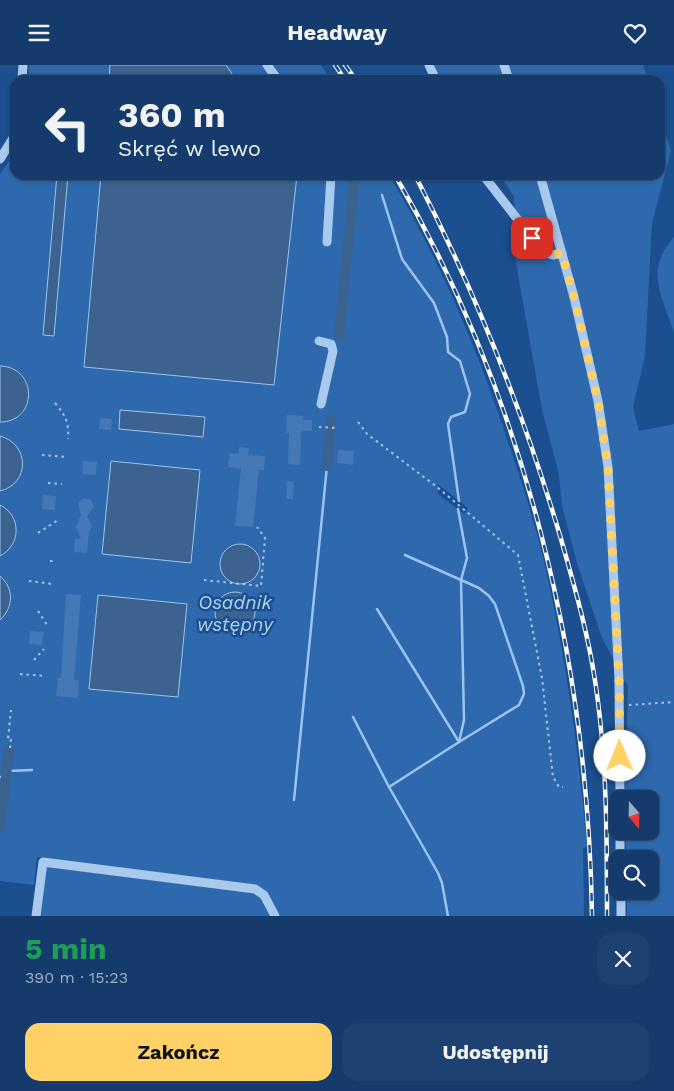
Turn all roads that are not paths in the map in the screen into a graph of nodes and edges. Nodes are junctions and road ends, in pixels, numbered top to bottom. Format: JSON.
{"nodes":[{"id":1,"x":10,"y":143,"type":"edge"},
{"id":2,"x":0,"y":159,"type":"edge"},
{"id":3,"x":331,"y":180,"type":"edge"},
{"id":4,"x":486,"y":180,"type":"edge"},
{"id":5,"x":541,"y":180,"type":"edge"},
{"id":6,"x":327,"y":242,"type":"dead end"},
{"id":7,"x":562,"y":253,"type":"junction"},
{"id":8,"x":319,"y":341,"type":"dead end"},
{"id":9,"x":321,"y":404,"type":"dead end"},
{"id":10,"x":620,"y":790,"type":"edge"},
{"id":11,"x":621,"y":900,"type":"edge"},
{"id":12,"x":36,"y":916,"type":"edge"},
{"id":13,"x":275,"y":916,"type":"edge"},
{"id":14,"x":621,"y":916,"type":"edge"}],
"edges":[{"from":1,"to":2,"type":"street"},
{"from":3,"to":6,"type":"street"},
{"from":4,"to":7,"type":"street"},
{"from":5,"to":7,"type":"street"},
{"from":7,"to":10,"type":"street"},
{"from":8,"to":9,"type":"street"},
{"from":11,"to":14,"type":"street"},
{"from":12,"to":13,"type":"street"}]}
